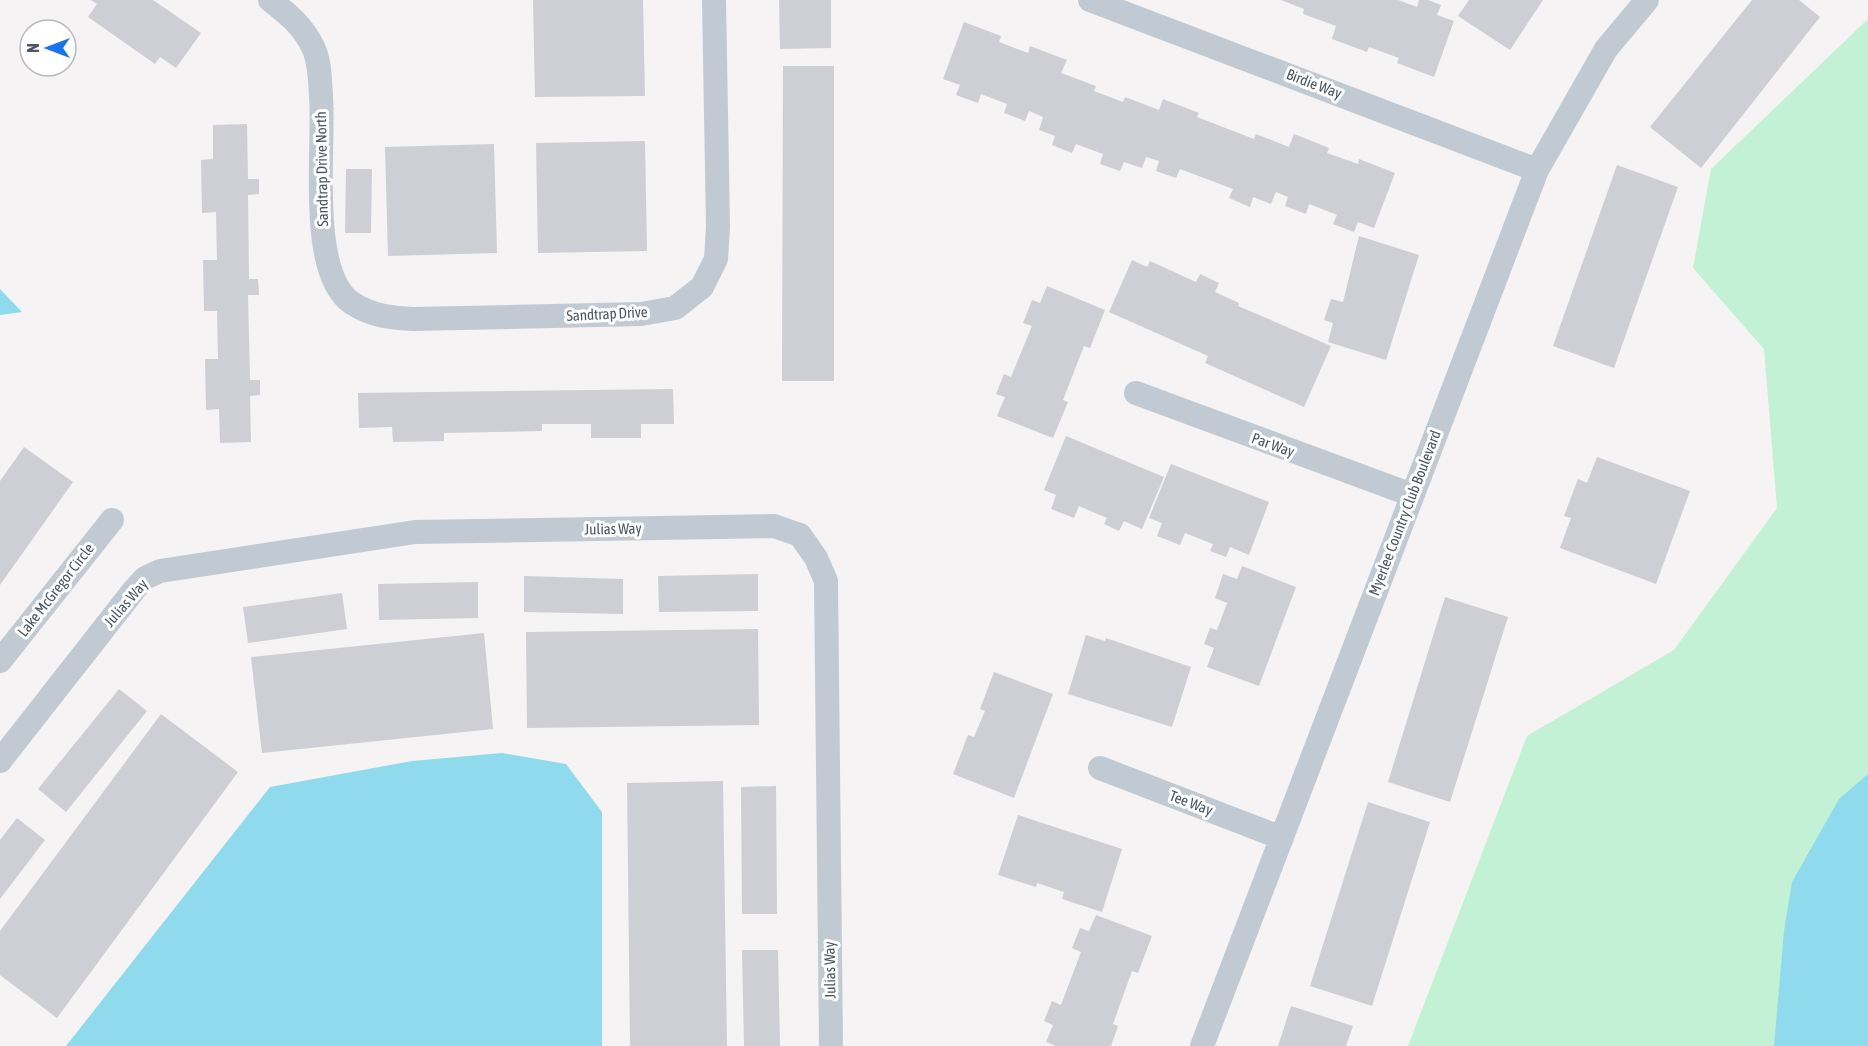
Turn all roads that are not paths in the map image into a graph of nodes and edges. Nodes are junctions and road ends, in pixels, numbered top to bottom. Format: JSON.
{"nodes":[{"id":1,"x":270,"y":0,"type":"edge"},
{"id":2,"x":714,"y":0,"type":"edge"},
{"id":3,"x":1090,"y":0,"type":"edge"},
{"id":4,"x":1647,"y":0,"type":"edge"},
{"id":5,"x":1537,"y":170,"type":"junction"},
{"id":6,"x":394,"y":318,"type":"joint"},
{"id":7,"x":1136,"y":393,"type":"dead end"},
{"id":8,"x":1412,"y":495,"type":"junction"},
{"id":9,"x":112,"y":520,"type":"dead end"},
{"id":10,"x":0,"y":661,"type":"edge"},
{"id":11,"x":0,"y":761,"type":"edge"},
{"id":12,"x":1100,"y":768,"type":"dead end"},
{"id":13,"x":1282,"y":838,"type":"junction"},
{"id":14,"x":831,"y":1046,"type":"edge"},
{"id":15,"x":1202,"y":1046,"type":"edge"}],
"edges":[{"from":1,"to":6,"type":"street","name":"Sandtrap Drive North"},
{"from":2,"to":6,"type":"street","name":"Sandtrap Drive"},
{"from":3,"to":5,"type":"street","name":"Birdie Way"},
{"from":4,"to":5,"type":"street","name":"Myerlee Country Club Boulevard"},
{"from":5,"to":8,"type":"street","name":"Myerlee Country Club Boulevard"},
{"from":7,"to":8,"type":"street","name":"Par Way"},
{"from":8,"to":13,"type":"street","name":"Myerlee Country Club Boulevard"},
{"from":9,"to":10,"type":"street","name":"Lake McGregor Circle"},
{"from":11,"to":14,"type":"street","name":"Julias Way"},
{"from":12,"to":13,"type":"street","name":"Tee Way"},
{"from":13,"to":15,"type":"street","name":"Myerlee Country Club Boulevard"}]}
